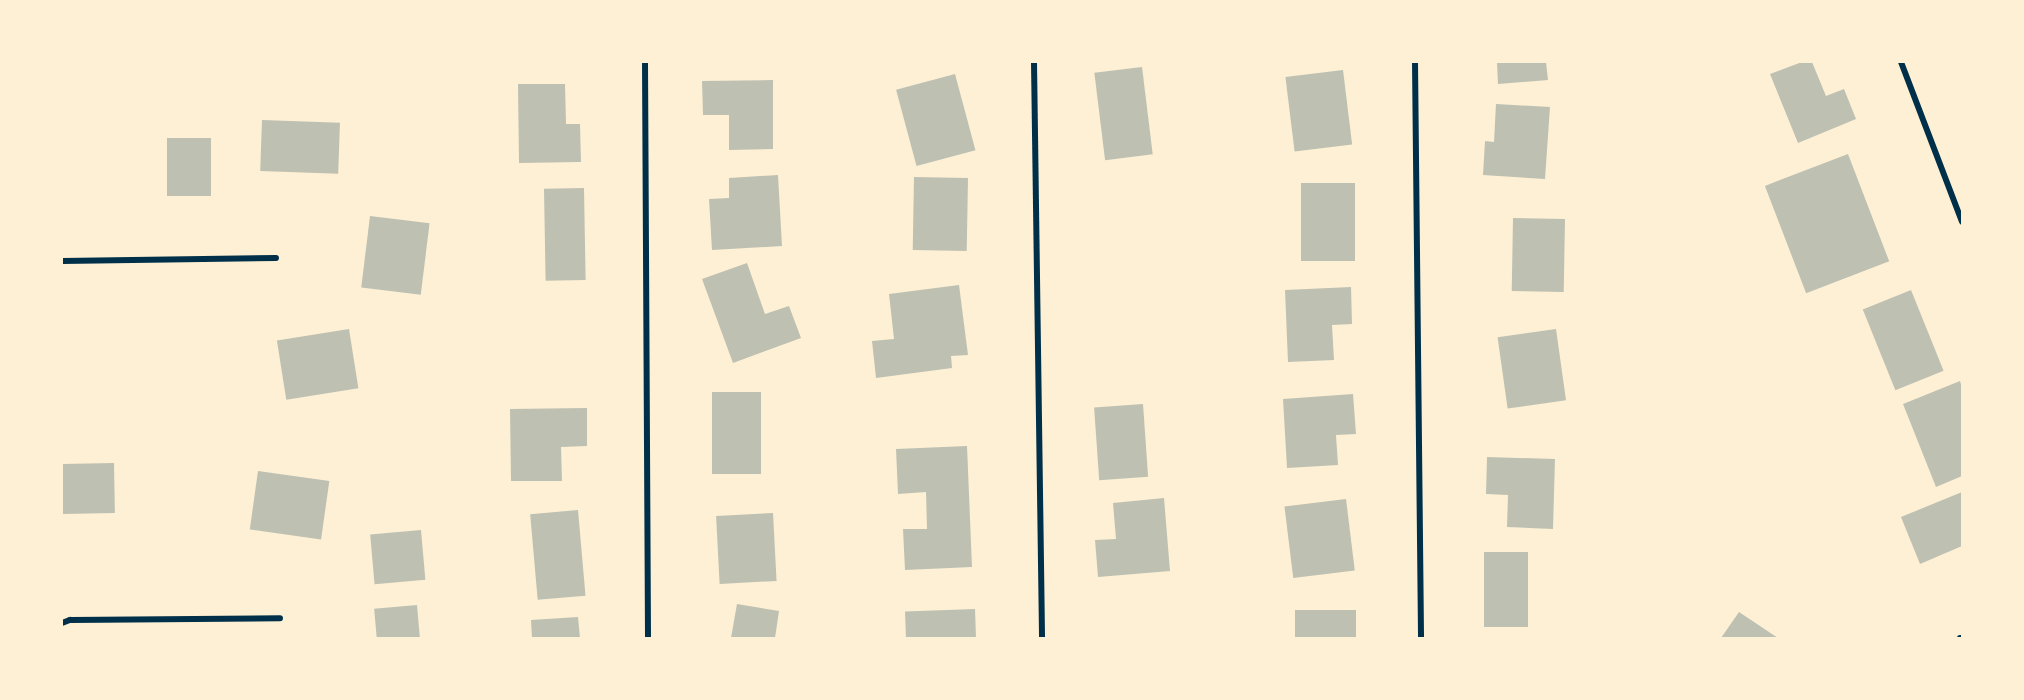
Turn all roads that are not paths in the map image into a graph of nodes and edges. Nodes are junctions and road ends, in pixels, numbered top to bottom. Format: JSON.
{"nodes":[{"id":1,"x":645,"y":62,"type":"edge"},
{"id":2,"x":1034,"y":62,"type":"edge"},
{"id":3,"x":1415,"y":62,"type":"edge"},
{"id":4,"x":1901,"y":62,"type":"edge"},
{"id":5,"x":1962,"y":222,"type":"edge"},
{"id":6,"x":276,"y":258,"type":"dead end"},
{"id":7,"x":62,"y":261,"type":"edge"},
{"id":8,"x":280,"y":618,"type":"dead end"},
{"id":9,"x":62,"y":623,"type":"edge"},
{"id":10,"x":648,"y":639,"type":"edge"},
{"id":11,"x":1042,"y":639,"type":"edge"},
{"id":12,"x":1421,"y":639,"type":"edge"}],
"edges":[{"from":1,"to":10,"type":"street"},
{"from":2,"to":11,"type":"street"},
{"from":3,"to":12,"type":"street"},
{"from":4,"to":5,"type":"street"},
{"from":6,"to":7,"type":"street"},
{"from":8,"to":9,"type":"street"}]}
